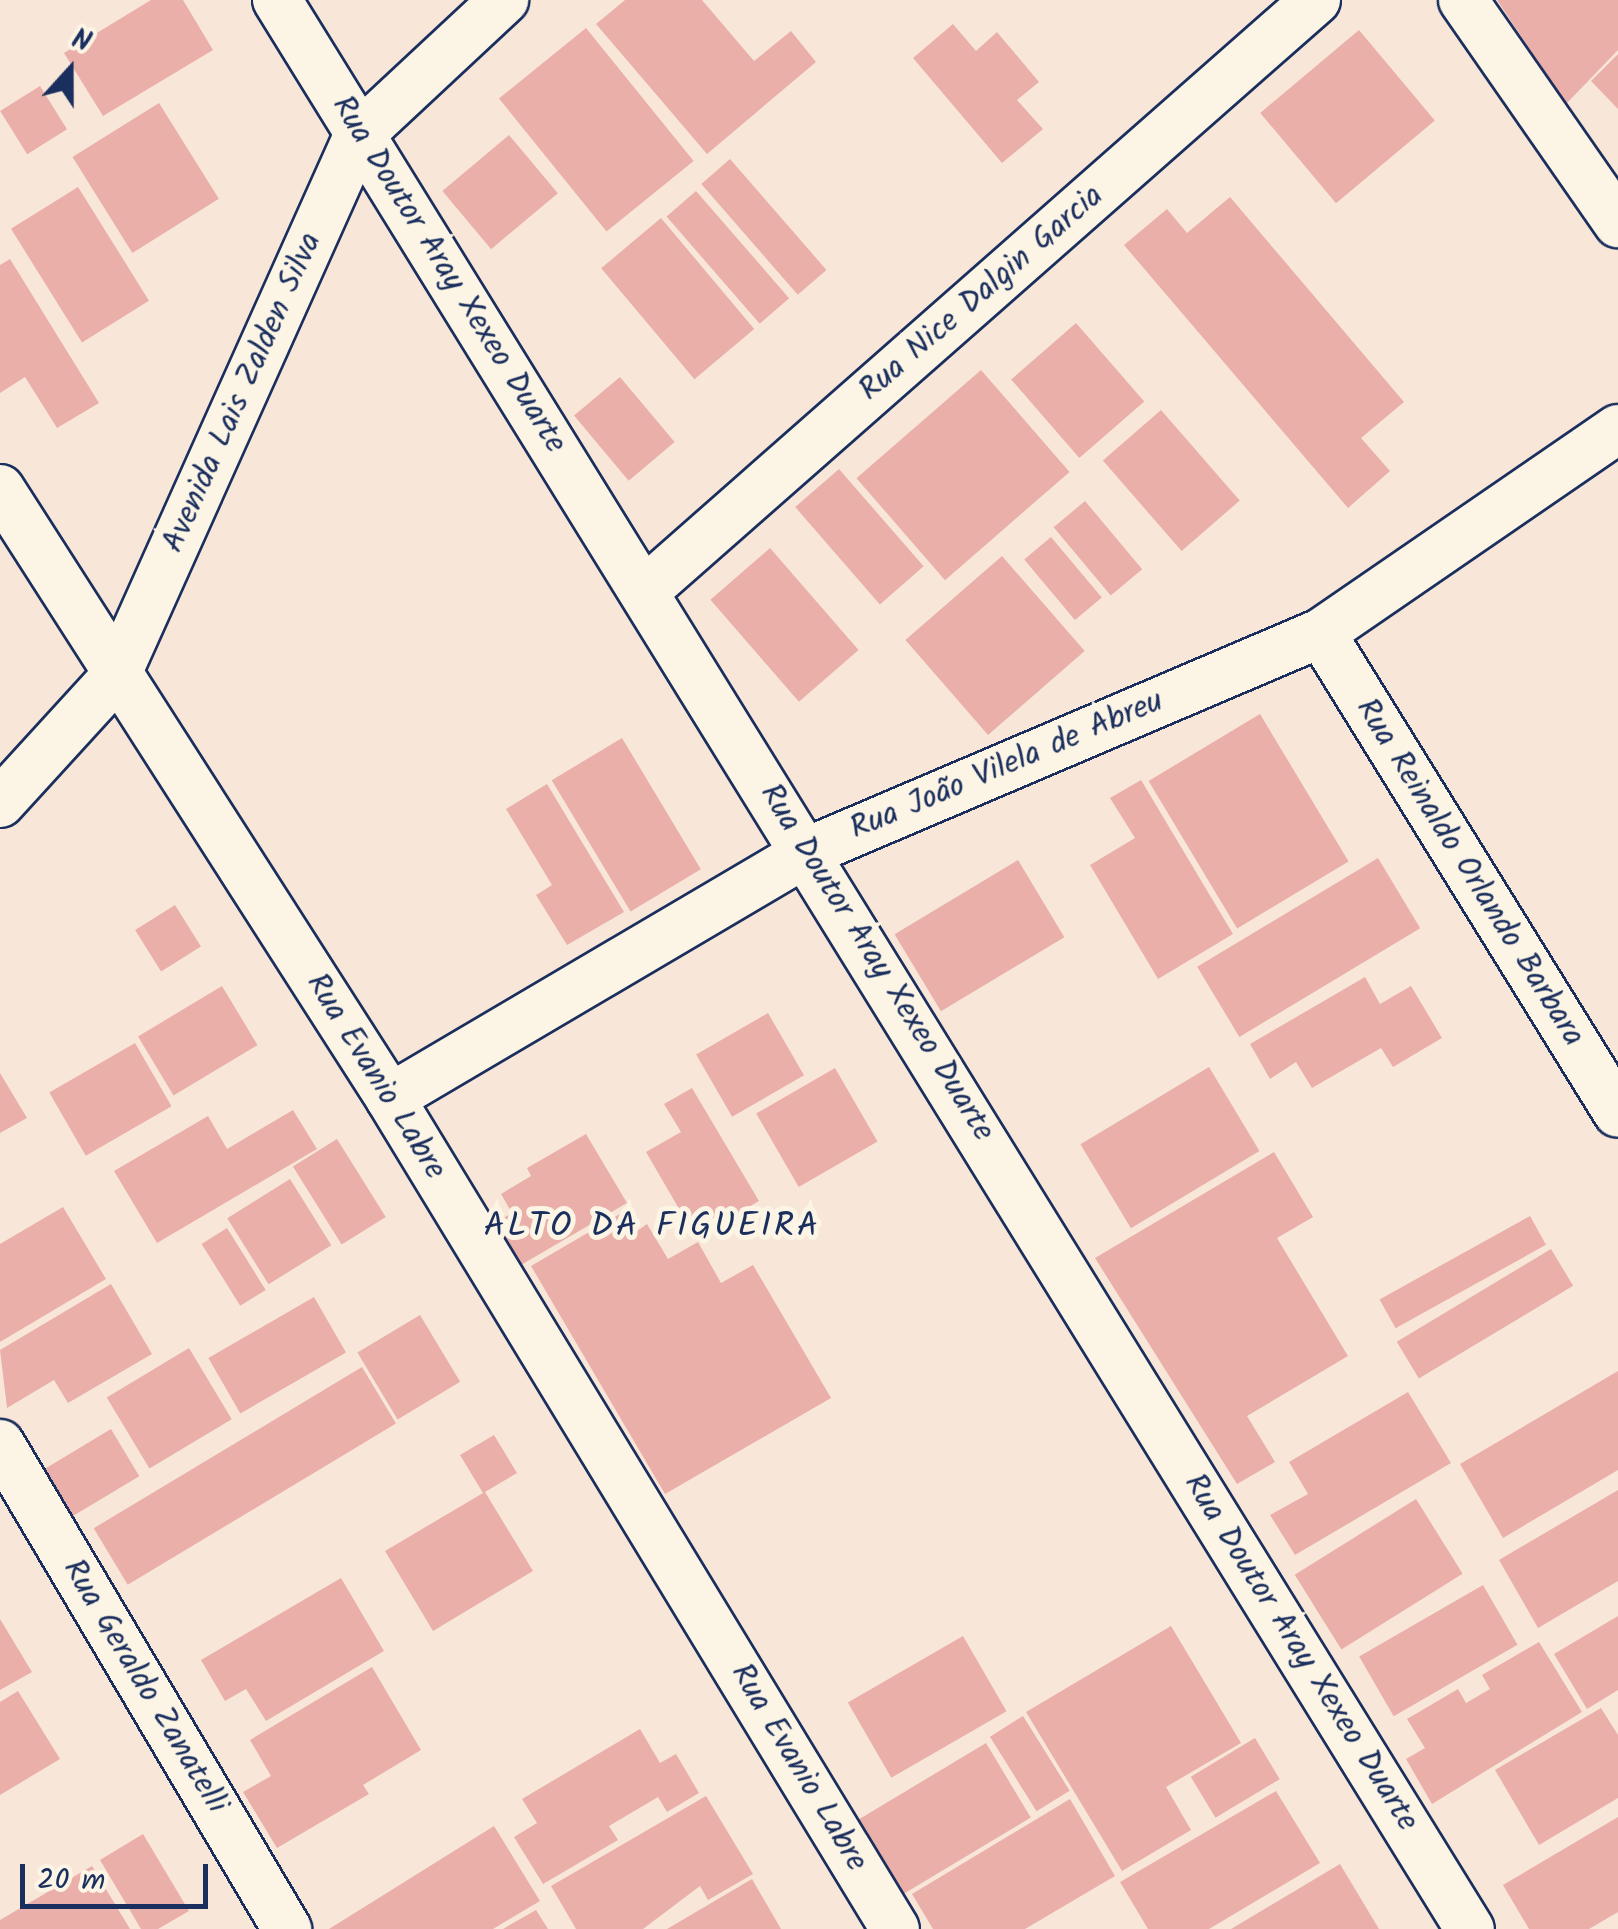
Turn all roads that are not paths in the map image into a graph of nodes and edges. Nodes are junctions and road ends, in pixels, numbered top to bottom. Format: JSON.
{"nodes":[{"id":1,"x":278,"y":0,"type":"edge"},
{"id":2,"x":504,"y":0,"type":"edge"},
{"id":3,"x":1316,"y":0,"type":"edge"},
{"id":4,"x":1463,"y":0,"type":"edge"},
{"id":5,"x":358,"y":136,"type":"junction"},
{"id":6,"x":1618,"y":223,"type":"edge"},
{"id":7,"x":1618,"y":429,"type":"edge"},
{"id":8,"x":0,"y":489,"type":"edge"},
{"id":9,"x":648,"y":588,"type":"junction"},
{"id":10,"x":1321,"y":633,"type":"junction"},
{"id":11,"x":116,"y":676,"type":"junction"},
{"id":12,"x":0,"y":802,"type":"edge"},
{"id":13,"x":807,"y":852,"type":"junction"},
{"id":14,"x":390,"y":1098,"type":"junction"},
{"id":15,"x":1618,"y":1112,"type":"edge"},
{"id":16,"x":0,"y":1444,"type":"edge"},
{"id":17,"x":288,"y":1929,"type":"edge"},
{"id":18,"x":896,"y":1929,"type":"edge"},
{"id":19,"x":1470,"y":1929,"type":"edge"}],
"edges":[{"from":1,"to":5,"type":"street","name":"Rua Doutor Aray Xexeo Duarte"},
{"from":2,"to":5,"type":"street","name":"Avenida Lais Zalden Silva"},
{"from":3,"to":9,"type":"street","name":"Rua Nice Dalgin Garcia"},
{"from":4,"to":6,"type":"street"},
{"from":5,"to":9,"type":"street","name":"Rua Doutor Aray Xexeo Duarte"},
{"from":5,"to":11,"type":"street","name":"Avenida Lais Zalden Silva"},
{"from":7,"to":10,"type":"street","name":"Rua João Vilela de Abreu"},
{"from":8,"to":11,"type":"street","name":"Rua Evanio Labre"},
{"from":9,"to":13,"type":"street","name":"Rua Doutor Aray Xexeo Duarte"},
{"from":10,"to":13,"type":"street","name":"Rua João Vilela de Abreu"},
{"from":10,"to":15,"type":"street","name":"Rua Reinaldo Orlando Barbara"},
{"from":11,"to":12,"type":"street","name":"Avenida Lais Zalden Silva"},
{"from":11,"to":14,"type":"street","name":"Rua Evanio Labre"},
{"from":13,"to":14,"type":"street","name":"Rua João Vilela de Abreu"},
{"from":13,"to":19,"type":"street","name":"Rua Doutor Aray Xexeo Duarte"},
{"from":14,"to":18,"type":"street","name":"Rua Evanio Labre"},
{"from":16,"to":17,"type":"street","name":"Rua Geraldo Zanatelli"}]}
